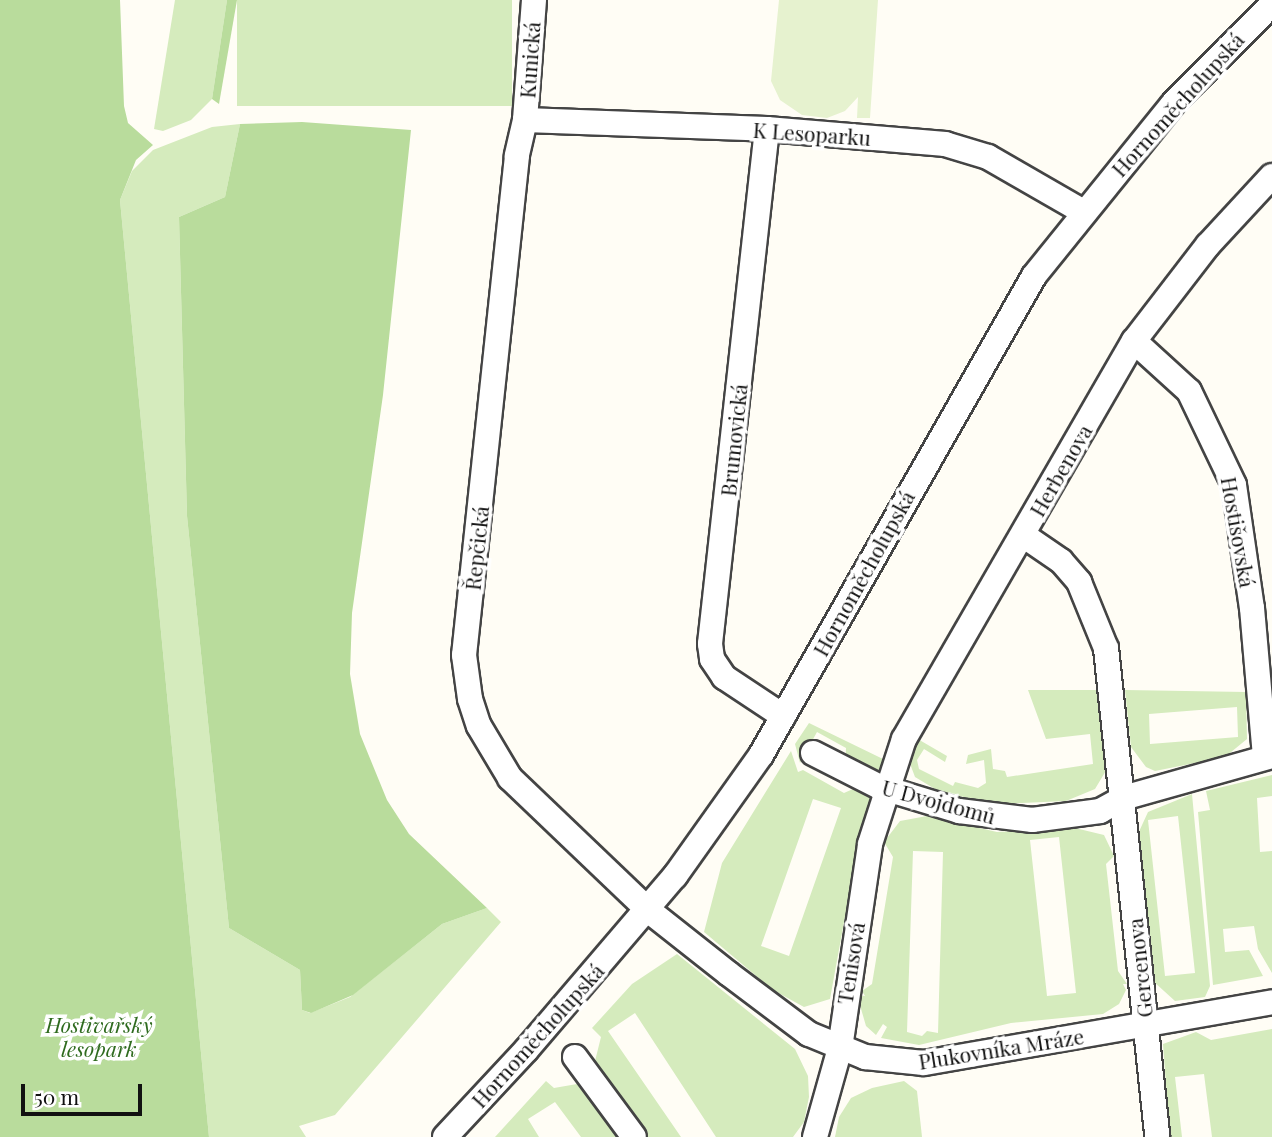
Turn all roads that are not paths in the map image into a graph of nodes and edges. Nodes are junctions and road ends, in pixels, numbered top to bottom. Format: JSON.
{"nodes":[{"id":1,"x":534,"y":0,"type":"edge"},
{"id":2,"x":1272,"y":4,"type":"edge"},
{"id":3,"x":525,"y":120,"type":"junction"},
{"id":4,"x":767,"y":129,"type":"junction"},
{"id":5,"x":1272,"y":176,"type":"edge"},
{"id":6,"x":1082,"y":211,"type":"junction"},
{"id":7,"x":1134,"y":341,"type":"junction"},
{"id":8,"x":1023,"y":535,"type":"junction"},
{"id":9,"x":783,"y":716,"type":"junction"},
{"id":10,"x":813,"y":753,"type":"dead end"},
{"id":11,"x":1269,"y":756,"type":"edge"},
{"id":12,"x":890,"y":790,"type":"junction"},
{"id":13,"x":1123,"y":798,"type":"junction"},
{"id":14,"x":648,"y":910,"type":"junction"},
{"id":15,"x":1272,"y":1002,"type":"edge"},
{"id":16,"x":1145,"y":1024,"type":"junction"},
{"id":17,"x":840,"y":1048,"type":"junction"},
{"id":18,"x":575,"y":1057,"type":"dead end"},
{"id":19,"x":818,"y":1126,"type":"edge"},
{"id":20,"x":445,"y":1137,"type":"edge"},
{"id":21,"x":634,"y":1137,"type":"edge"},
{"id":22,"x":807,"y":1137,"type":"edge"},
{"id":23,"x":1157,"y":1137,"type":"edge"}],
"edges":[{"from":1,"to":3,"type":"street","name":"Kunická"},
{"from":2,"to":6,"type":"street","name":"Hornoměcholupská"},
{"from":3,"to":4,"type":"street","name":"K Lesoparku"},
{"from":3,"to":14,"type":"street","name":"Řepčická"},
{"from":4,"to":6,"type":"street","name":"K Lesoparku"},
{"from":4,"to":9,"type":"street","name":"Brumovická"},
{"from":5,"to":7,"type":"street","name":"Herbenova"},
{"from":6,"to":9,"type":"street","name":"Hornoměcholupská"},
{"from":7,"to":8,"type":"street","name":"Herbenova"},
{"from":7,"to":11,"type":"street","name":"Hostišovská"},
{"from":8,"to":12,"type":"street","name":"Herbenova"},
{"from":8,"to":13,"type":"street","name":"Gercenova"},
{"from":9,"to":14,"type":"street","name":"Hornoměcholupská"},
{"from":10,"to":12,"type":"street","name":"U Dvojdomů"},
{"from":11,"to":13,"type":"street","name":"U Dvojdomů"},
{"from":12,"to":13,"type":"street","name":"U Dvojdomů"},
{"from":12,"to":17,"type":"street","name":"Tenisová"},
{"from":13,"to":16,"type":"street","name":"Gercenova"},
{"from":14,"to":17,"type":"street","name":"Plukovníka Mráze"},
{"from":14,"to":20,"type":"street","name":"Hornoměcholupská"},
{"from":15,"to":16,"type":"street","name":"Plukovníka Mráze"},
{"from":16,"to":17,"type":"street","name":"Plukovníka Mráze"},
{"from":16,"to":23,"type":"street","name":"Gercenova"},
{"from":17,"to":19,"type":"street","name":"Tenisová"},
{"from":18,"to":21,"type":"street"},
{"from":19,"to":22,"type":"street","name":"Tenisová"}]}
